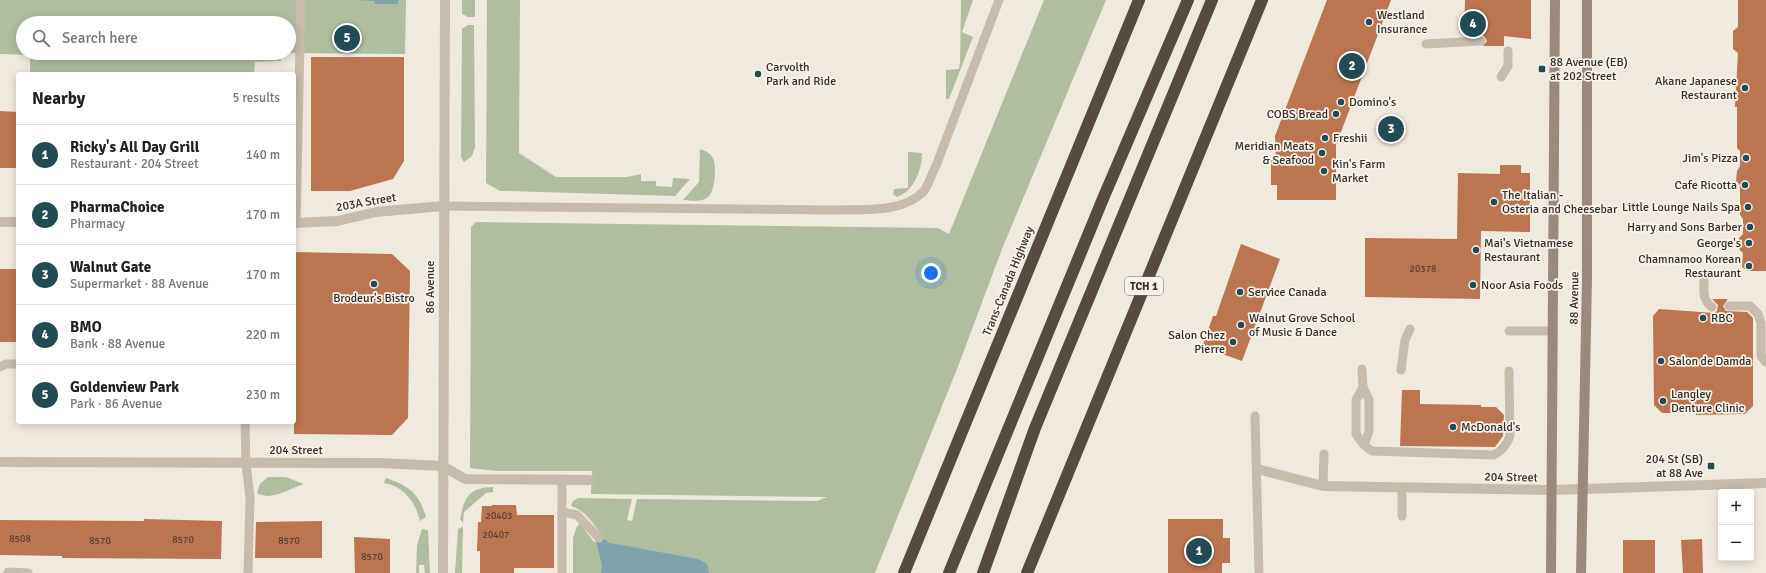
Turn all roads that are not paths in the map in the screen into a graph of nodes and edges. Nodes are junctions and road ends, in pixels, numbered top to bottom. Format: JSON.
{"nodes":[{"id":1,"x":301,"y":0,"type":"edge"},
{"id":2,"x":445,"y":0,"type":"edge"},
{"id":3,"x":999,"y":0,"type":"edge"},
{"id":4,"x":1139,"y":0,"type":"edge"},
{"id":5,"x":1188,"y":0,"type":"edge"},
{"id":6,"x":1212,"y":0,"type":"edge"},
{"id":7,"x":1262,"y":0,"type":"edge"},
{"id":8,"x":1555,"y":0,"type":"edge"},
{"id":9,"x":1587,"y":0,"type":"edge"},
{"id":10,"x":1481,"y":41,"type":"dead end"},
{"id":11,"x":1426,"y":44,"type":"dead end"},
{"id":12,"x":1508,"y":51,"type":"dead end"},
{"id":13,"x":1501,"y":77,"type":"dead end"},
{"id":14,"x":296,"y":186,"type":"edge"},
{"id":15,"x":443,"y":206,"type":"junction"},
{"id":16,"x":0,"y":222,"type":"edge"},
{"id":17,"x":16,"y":222,"type":"edge"},
{"id":18,"x":296,"y":223,"type":"edge"},
{"id":19,"x":1704,"y":280,"type":"dead end"},
{"id":20,"x":1729,"y":306,"type":"dead end"},
{"id":21,"x":1712,"y":307,"type":"dead end"},
{"id":22,"x":1410,"y":329,"type":"dead end"},
{"id":23,"x":1509,"y":331,"type":"dead end"},
{"id":24,"x":1553,"y":331,"type":"junction"},
{"id":25,"x":1766,"y":362,"type":"edge"},
{"id":26,"x":16,"y":364,"type":"edge"},
{"id":27,"x":0,"y":366,"type":"edge"},
{"id":28,"x":1362,"y":369,"type":"dead end"},
{"id":29,"x":1401,"y":370,"type":"dead end"},
{"id":30,"x":1509,"y":371,"type":"dead end"},
{"id":31,"x":1255,"y":416,"type":"dead end"},
{"id":32,"x":245,"y":424,"type":"edge"},
{"id":33,"x":1324,"y":454,"type":"dead end"},
{"id":34,"x":0,"y":462,"type":"edge"},
{"id":35,"x":246,"y":464,"type":"junction"},
{"id":36,"x":443,"y":466,"type":"junction"},
{"id":37,"x":1258,"y":469,"type":"junction"},
{"id":38,"x":562,"y":480,"type":"junction"},
{"id":39,"x":589,"y":480,"type":"dead end"},
{"id":40,"x":1766,"y":483,"type":"edge"},
{"id":41,"x":1324,"y":486,"type":"junction"},
{"id":42,"x":1402,"y":488,"type":"junction"},
{"id":43,"x":1552,"y":490,"type":"junction"},
{"id":44,"x":1582,"y":490,"type":"junction"},
{"id":45,"x":562,"y":512,"type":"junction"},
{"id":46,"x":1402,"y":516,"type":"dead end"},
{"id":47,"x":599,"y":538,"type":"dead end"},
{"id":48,"x":6,"y":572,"type":"edge"},
{"id":49,"x":28,"y":573,"type":"edge"},
{"id":50,"x":248,"y":573,"type":"edge"},
{"id":51,"x":443,"y":573,"type":"edge"},
{"id":52,"x":562,"y":573,"type":"edge"},
{"id":53,"x":904,"y":573,"type":"edge"},
{"id":54,"x":949,"y":573,"type":"edge"},
{"id":55,"x":983,"y":573,"type":"edge"},
{"id":56,"x":1027,"y":573,"type":"edge"},
{"id":57,"x":1259,"y":573,"type":"edge"},
{"id":58,"x":1551,"y":573,"type":"edge"},
{"id":59,"x":1581,"y":573,"type":"edge"}],
"edges":[{"from":1,"to":14,"type":"lane"},
{"from":2,"to":15,"type":"street","name":"86 Avenue"},
{"from":3,"to":15,"type":"lane"},
{"from":4,"to":53,"type":"highway","name":"Trans-Canada Highway"},
{"from":5,"to":54,"type":"highway"},
{"from":6,"to":55,"type":"highway"},
{"from":7,"to":56,"type":"highway","number":"TCH 1"},
{"from":8,"to":24,"type":"main road","name":"88 Avenue"},
{"from":9,"to":44,"type":"main road","name":"88 Avenue"},
{"from":10,"to":11,"type":"lane"},
{"from":12,"to":13,"type":"lane"},
{"from":15,"to":18,"type":"street","name":"203A Street"},
{"from":15,"to":36,"type":"street","name":"86 Avenue"},
{"from":16,"to":17,"type":"street"},
{"from":19,"to":21,"type":"lane"},
{"from":20,"to":25,"type":"lane"},
{"from":22,"to":29,"type":"lane"},
{"from":23,"to":24,"type":"lane"},
{"from":24,"to":43,"type":"main road","name":"88 Avenue"},
{"from":26,"to":27,"type":"lane"},
{"from":28,"to":30,"type":"lane"},
{"from":31,"to":37,"type":"lane"},
{"from":32,"to":35,"type":"lane"},
{"from":33,"to":41,"type":"lane"},
{"from":34,"to":35,"type":"street","name":"204 Street"},
{"from":35,"to":36,"type":"street","name":"204 Street"},
{"from":35,"to":50,"type":"lane"},
{"from":36,"to":38,"type":"street","name":"204 Street"},
{"from":36,"to":51,"type":"street","name":"86 Avenue"},
{"from":37,"to":41,"type":"street","name":"204 Street"},
{"from":37,"to":57,"type":"lane"},
{"from":38,"to":39,"type":"street","name":"204 Street"},
{"from":38,"to":45,"type":"lane"},
{"from":40,"to":44,"type":"street","name":"204 Street"},
{"from":41,"to":42,"type":"street","name":"204 Street"},
{"from":42,"to":43,"type":"street","name":"204 Street"},
{"from":42,"to":46,"type":"lane"},
{"from":43,"to":44,"type":"street","name":"204 Street"},
{"from":43,"to":58,"type":"main road","name":"88 Avenue"},
{"from":44,"to":59,"type":"main road","name":"88 Avenue"},
{"from":45,"to":47,"type":"lane"},
{"from":45,"to":52,"type":"lane"},
{"from":48,"to":49,"type":"lane"}]}
